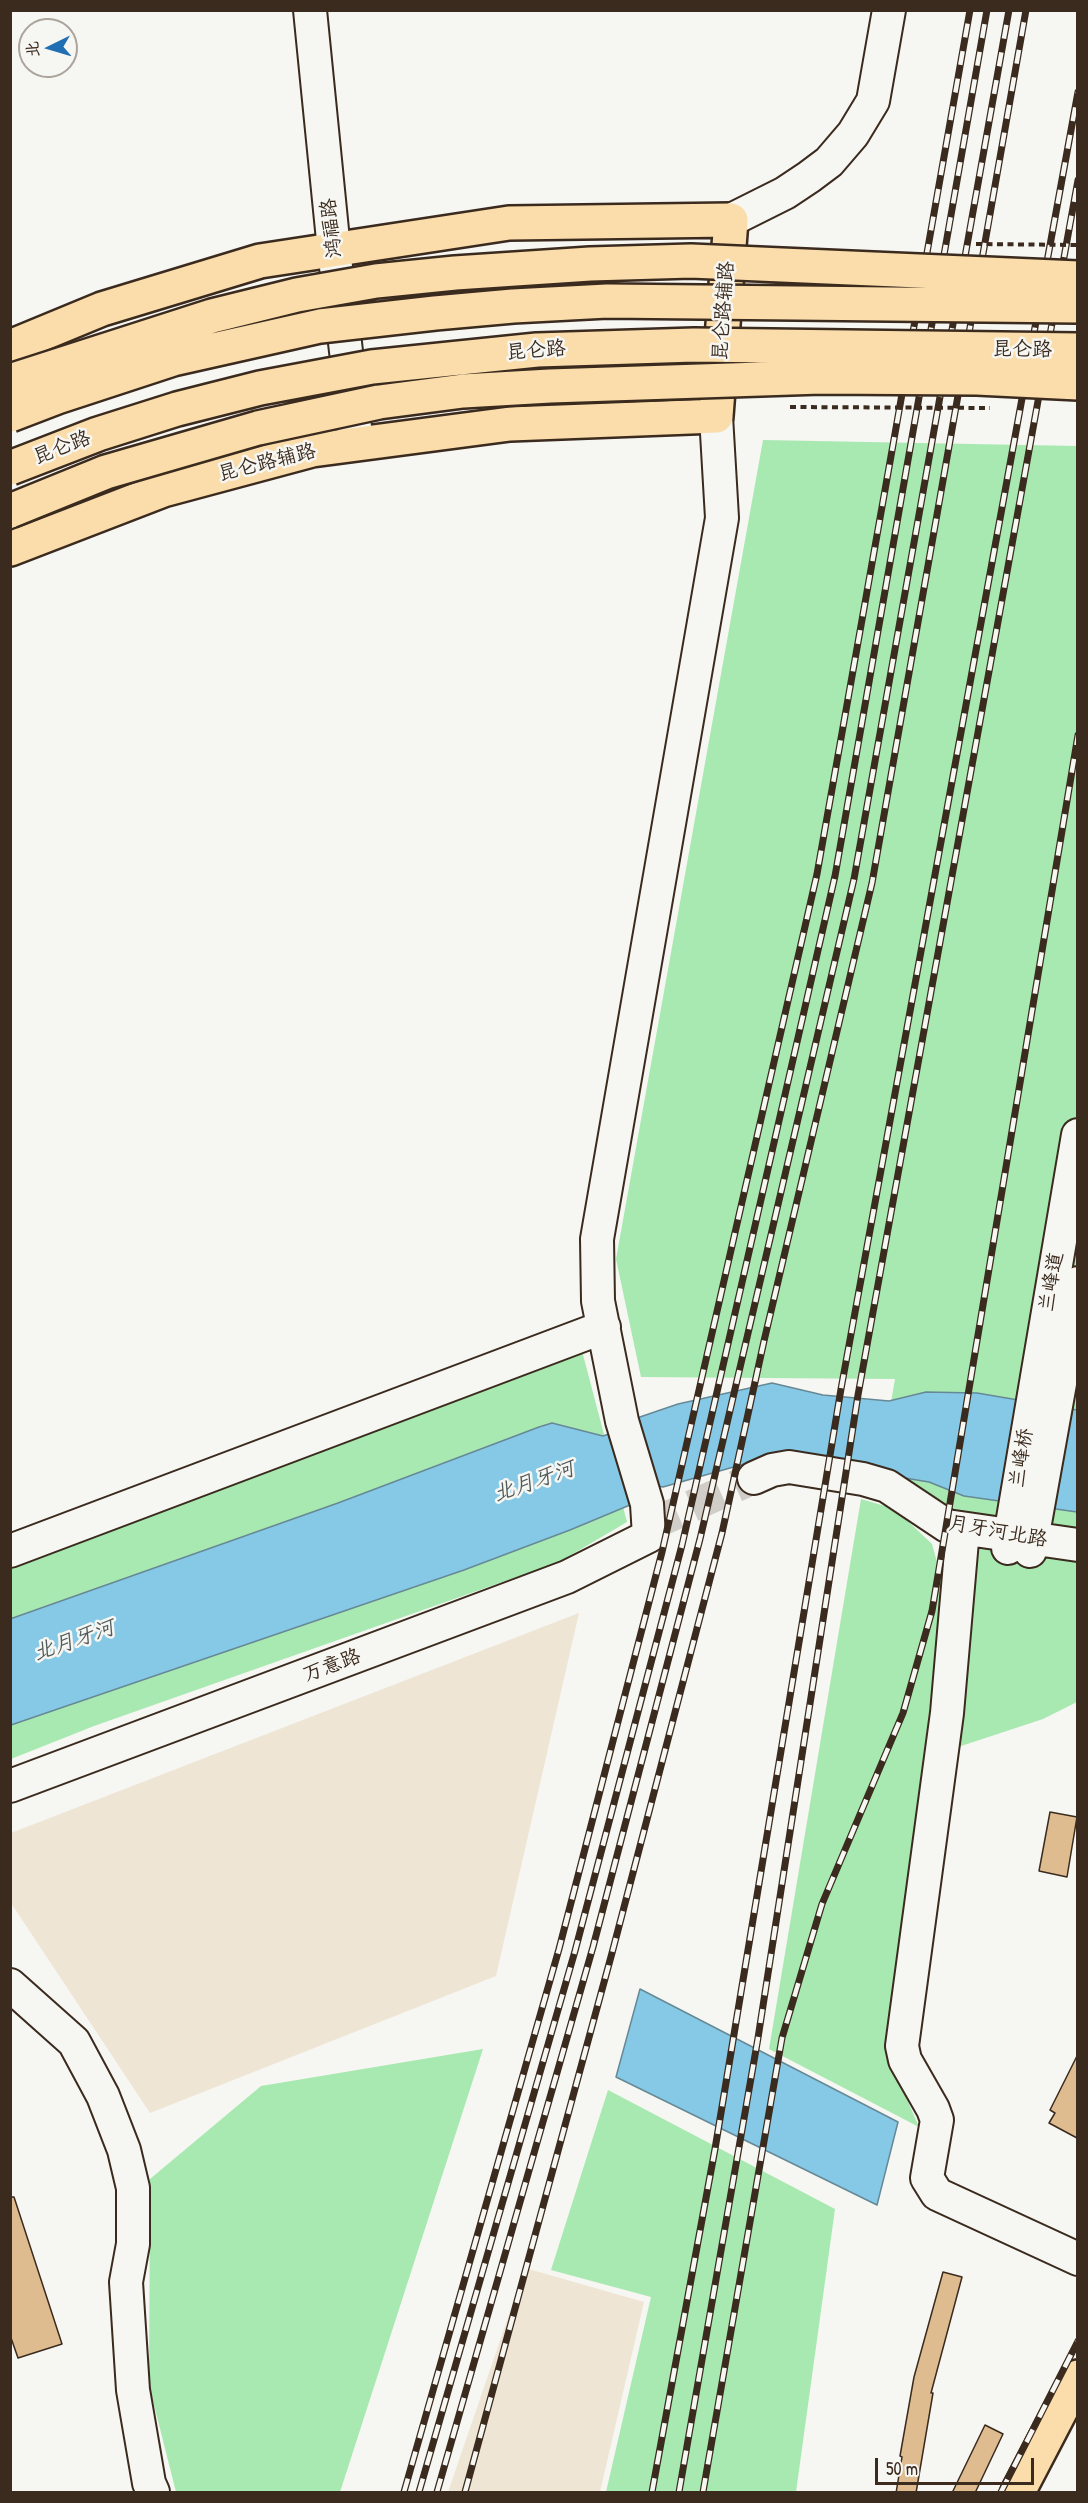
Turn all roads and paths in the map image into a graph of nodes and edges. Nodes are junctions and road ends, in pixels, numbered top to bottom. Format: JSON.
{"nodes":[{"id":1,"x":310,"y":10,"type":"edge"},
{"id":2,"x":889,"y":10,"type":"edge"},
{"id":3,"x":731,"y":220,"type":"junction"},
{"id":4,"x":334,"y":250,"type":"junction"},
{"id":5,"x":1077,"y":257,"type":"edge"},
{"id":6,"x":697,"y":262,"type":"junction"},
{"id":7,"x":1077,"y":278,"type":"edge"},
{"id":8,"x":1077,"y":306,"type":"edge"},
{"id":9,"x":10,"y":347,"type":"edge"},
{"id":10,"x":537,"y":350,"type":"junction"},
{"id":11,"x":1077,"y":350,"type":"edge"},
{"id":12,"x":1077,"y":368,"type":"edge"},
{"id":13,"x":821,"y":377,"type":"junction"},
{"id":14,"x":977,"y":378,"type":"junction"},
{"id":15,"x":10,"y":381,"type":"edge"},
{"id":16,"x":1077,"y":383,"type":"edge"},
{"id":17,"x":787,"y":407,"type":"dead end"},
{"id":18,"x":996,"y":408,"type":"dead end"},
{"id":19,"x":10,"y":415,"type":"edge"},
{"id":20,"x":716,"y":416,"type":"junction"},
{"id":21,"x":357,"y":444,"type":"junction"},
{"id":22,"x":10,"y":468,"type":"edge"},
{"id":23,"x":10,"y":511,"type":"edge"},
{"id":24,"x":10,"y":549,"type":"edge"},
{"id":25,"x":1077,"y":1135,"type":"edge"},
{"id":26,"x":1077,"y":1283,"type":"edge"},
{"id":27,"x":604,"y":1327,"type":"junction"},
{"id":28,"x":1045,"y":1397,"type":"junction"},
{"id":29,"x":808,"y":1479,"type":"dead end"},
{"id":30,"x":861,"y":1486,"type":"dead end"},
{"id":31,"x":648,"y":1522,"type":"junction"},
{"id":32,"x":962,"y":1535,"type":"junction"},
{"id":33,"x":1021,"y":1537,"type":"junction"},
{"id":34,"x":1077,"y":1545,"type":"edge"},
{"id":35,"x":10,"y":1551,"type":"edge"},
{"id":36,"x":1077,"y":1556,"type":"edge"},
{"id":37,"x":10,"y":1771,"type":"edge"},
{"id":38,"x":10,"y":1786,"type":"edge"},
{"id":39,"x":10,"y":1985,"type":"edge"},
{"id":40,"x":1077,"y":2259,"type":"edge"},
{"id":41,"x":1077,"y":2377,"type":"edge"},
{"id":42,"x":153,"y":2493,"type":"edge"},
{"id":43,"x":1018,"y":2493,"type":"edge"}],
"edges":[{"from":1,"to":4,"type":"street","name":"鸿福路"},
{"from":2,"to":3,"type":"street"},
{"from":3,"to":4,"type":"main road"},
{"from":3,"to":20,"type":"main road","name":"昆仑路辅路"},
{"from":4,"to":9,"type":"main road"},
{"from":4,"to":21,"type":"street","name":"鸿福路"},
{"from":5,"to":6,"type":"main road","bridge":true},
{"from":6,"to":7,"type":"main road","bridge":true},
{"from":6,"to":15,"type":"main road","bridge":true},
{"from":8,"to":19,"type":"main road","bridge":true},
{"from":10,"to":11,"type":"main road","name":"昆仑路","bridge":true},
{"from":10,"to":13,"type":"main road","bridge":true},
{"from":10,"to":22,"type":"main road","name":"昆仑路","bridge":true},
{"from":12,"to":14,"type":"main road","bridge":true},
{"from":13,"to":14,"type":"main road","bridge":true},
{"from":13,"to":23,"type":"main road","bridge":true},
{"from":14,"to":16,"type":"main road","bridge":true},
{"from":17,"to":18,"type":"path","bridge":true},
{"from":20,"to":21,"type":"main road","name":"昆仑路辅路"},
{"from":20,"to":27,"type":"street"},
{"from":21,"to":24,"type":"main road","name":"昆仑路辅路"},
{"from":25,"to":28,"type":"street","name":"兰峰道"},
{"from":26,"to":28,"type":"street","name":"兰峰道"},
{"from":27,"to":31,"type":"street"},
{"from":27,"to":35,"type":"street"},
{"from":28,"to":33,"type":"street","name":"兰峰桥"},
{"from":29,"to":32,"type":"street","name":"月牙河北路"},
{"from":30,"to":32,"type":"street","name":"月牙河北路"},
{"from":31,"to":37,"type":"street","name":"万意路"},
{"from":31,"to":38,"type":"street","name":"万意路"},
{"from":32,"to":33,"type":"street","name":"月牙河北路"},
{"from":32,"to":40,"type":"street"},
{"from":33,"to":34,"type":"street","name":"月牙河北路"},
{"from":33,"to":36,"type":"street","name":"月牙河北路"},
{"from":39,"to":42,"type":"street"},
{"from":41,"to":43,"type":"main road"}]}
